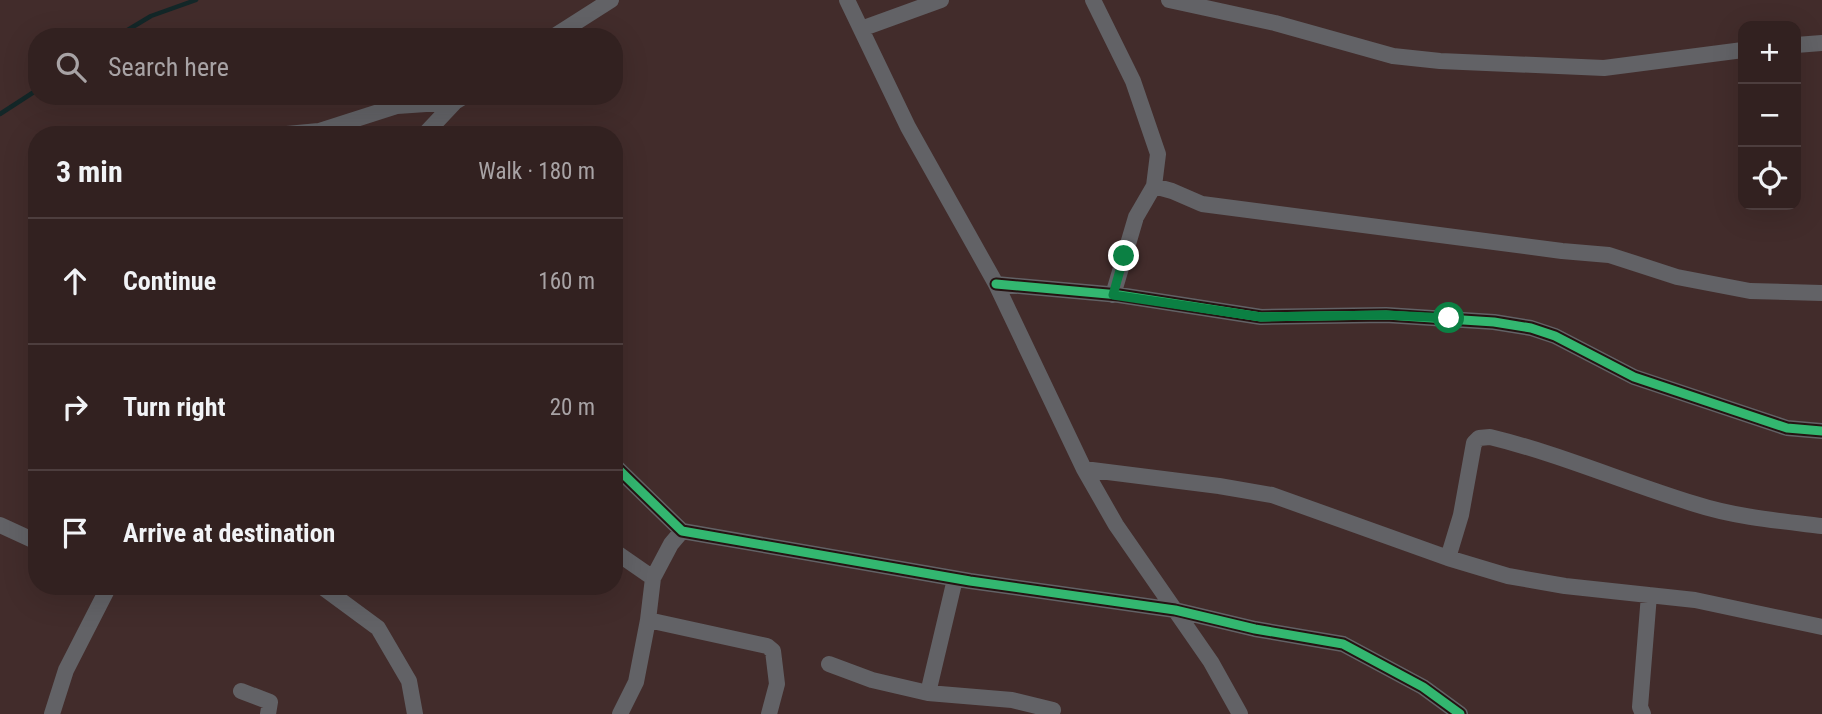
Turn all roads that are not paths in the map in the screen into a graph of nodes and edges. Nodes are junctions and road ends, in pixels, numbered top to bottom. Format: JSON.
{"nodes":[{"id":1,"x":611,"y":0,"type":"edge"},
{"id":2,"x":848,"y":0,"type":"edge"},
{"id":3,"x":941,"y":0,"type":"edge"},
{"id":4,"x":1093,"y":0,"type":"edge"},
{"id":5,"x":1168,"y":0,"type":"edge"},
{"id":6,"x":567,"y":28,"type":"edge"},
{"id":7,"x":861,"y":29,"type":"junction"},
{"id":8,"x":1822,"y":43,"type":"edge"},
{"id":9,"x":1801,"y":45,"type":"edge"},
{"id":10,"x":1738,"y":51,"type":"edge"},
{"id":11,"x":406,"y":105,"type":"edge"},
{"id":12,"x":454,"y":105,"type":"edge"},
{"id":13,"x":335,"y":126,"type":"edge"},
{"id":14,"x":433,"y":126,"type":"edge"},
{"id":15,"x":1154,"y":186,"type":"junction"},
{"id":16,"x":996,"y":284,"type":"junction"},
{"id":17,"x":1822,"y":293,"type":"edge"},
{"id":18,"x":1113,"y":295,"type":"junction"},
{"id":19,"x":1822,"y":431,"type":"edge"},
{"id":20,"x":1084,"y":469,"type":"junction"},
{"id":21,"x":623,"y":474,"type":"edge"},
{"id":22,"x":0,"y":524,"type":"edge"},
{"id":23,"x":1822,"y":526,"type":"edge"},
{"id":24,"x":682,"y":531,"type":"junction"},
{"id":25,"x":28,"y":538,"type":"edge"},
{"id":26,"x":623,"y":557,"type":"edge"},
{"id":27,"x":1448,"y":558,"type":"junction"},
{"id":28,"x":653,"y":578,"type":"junction"},
{"id":29,"x":955,"y":579,"type":"junction"},
{"id":30,"x":104,"y":595,"type":"edge"},
{"id":31,"x":333,"y":595,"type":"edge"},
{"id":32,"x":1650,"y":595,"type":"junction"},
{"id":33,"x":1175,"y":610,"type":"junction"},
{"id":34,"x":648,"y":620,"type":"junction"},
{"id":35,"x":1822,"y":626,"type":"edge"},
{"id":36,"x":830,"y":664,"type":"dead end"},
{"id":37,"x":241,"y":691,"type":"dead end"},
{"id":38,"x":928,"y":693,"type":"junction"},
{"id":39,"x":1053,"y":710,"type":"dead end"},
{"id":40,"x":52,"y":714,"type":"edge"},
{"id":41,"x":268,"y":714,"type":"edge"},
{"id":42,"x":415,"y":714,"type":"edge"},
{"id":43,"x":620,"y":714,"type":"edge"},
{"id":44,"x":769,"y":714,"type":"edge"},
{"id":45,"x":1240,"y":714,"type":"edge"},
{"id":46,"x":1460,"y":714,"type":"edge"},
{"id":47,"x":1643,"y":714,"type":"edge"}],
"edges":[{"from":1,"to":6,"type":"street"},
{"from":2,"to":7,"type":"street"},
{"from":3,"to":7,"type":"street"},
{"from":4,"to":15,"type":"street"},
{"from":5,"to":10,"type":"street"},
{"from":7,"to":16,"type":"street"},
{"from":8,"to":9,"type":"street"},
{"from":11,"to":13,"type":"street"},
{"from":12,"to":14,"type":"street"},
{"from":15,"to":17,"type":"street"},
{"from":15,"to":18,"type":"street"},
{"from":16,"to":18,"type":"street"},
{"from":16,"to":20,"type":"street"},
{"from":18,"to":19,"type":"street"},
{"from":20,"to":27,"type":"street"},
{"from":20,"to":33,"type":"street"},
{"from":21,"to":24,"type":"street"},
{"from":22,"to":25,"type":"street"},
{"from":23,"to":27,"type":"street"},
{"from":24,"to":28,"type":"street"},
{"from":24,"to":29,"type":"street"},
{"from":26,"to":28,"type":"street"},
{"from":27,"to":32,"type":"street"},
{"from":28,"to":34,"type":"street"},
{"from":29,"to":33,"type":"street"},
{"from":29,"to":38,"type":"street"},
{"from":30,"to":40,"type":"street"},
{"from":31,"to":42,"type":"street"},
{"from":32,"to":35,"type":"street"},
{"from":32,"to":47,"type":"street"},
{"from":33,"to":45,"type":"street"},
{"from":33,"to":46,"type":"street"},
{"from":34,"to":43,"type":"street"},
{"from":34,"to":44,"type":"street"},
{"from":36,"to":38,"type":"street"},
{"from":37,"to":41,"type":"street"},
{"from":38,"to":39,"type":"street"}]}
